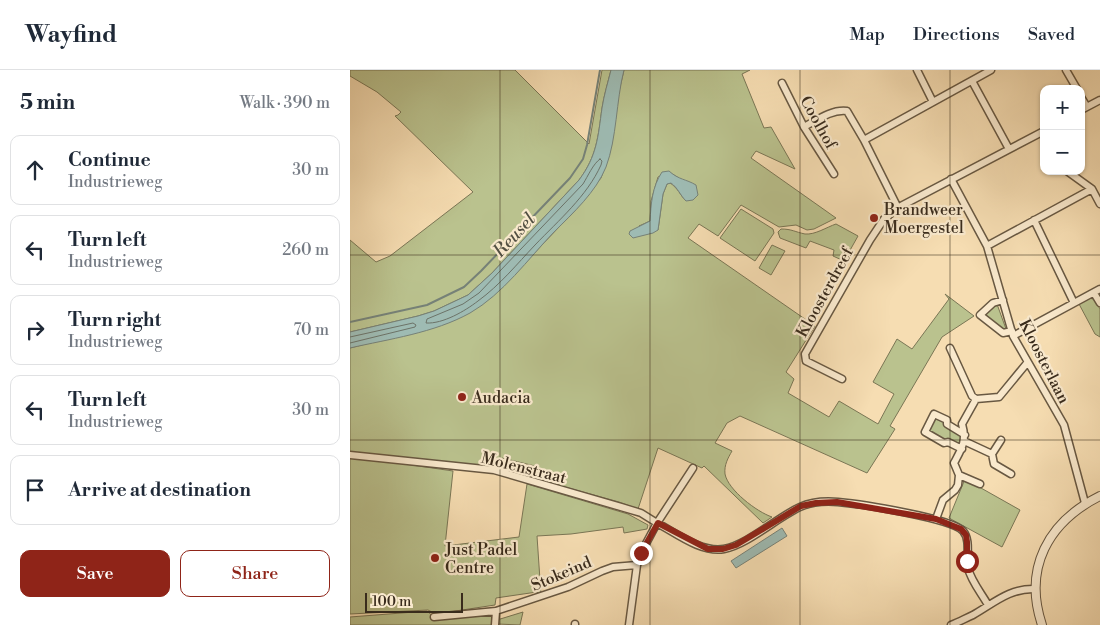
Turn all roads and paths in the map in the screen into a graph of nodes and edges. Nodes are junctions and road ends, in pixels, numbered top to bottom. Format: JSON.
{"nodes":[{"id":1,"x":917,"y":70,"type":"edge"},
{"id":2,"x":991,"y":70,"type":"edge"},
{"id":3,"x":1066,"y":70,"type":"edge"},
{"id":4,"x":972,"y":81,"type":"junction"},
{"id":5,"x":782,"y":82,"type":"dead end"},
{"id":6,"x":1075,"y":85,"type":"edge"},
{"id":7,"x":1100,"y":100,"type":"edge"},
{"id":8,"x":934,"y":102,"type":"junction"},
{"id":9,"x":1085,"y":108,"type":"edge"},
{"id":10,"x":804,"y":127,"type":"junction"},
{"id":11,"x":1040,"y":132,"type":"edge"},
{"id":12,"x":864,"y":140,"type":"junction"},
{"id":13,"x":1009,"y":149,"type":"junction"},
{"id":14,"x":834,"y":174,"type":"dead end"},
{"id":15,"x":1073,"y":175,"type":"edge"},
{"id":16,"x":951,"y":179,"type":"junction"},
{"id":17,"x":1092,"y":189,"type":"junction"},
{"id":18,"x":1100,"y":204,"type":"edge"},
{"id":19,"x":898,"y":208,"type":"junction"},
{"id":20,"x":1034,"y":220,"type":"junction"},
{"id":21,"x":987,"y":246,"type":"junction"},
{"id":22,"x":1097,"y":291,"type":"edge"},
{"id":23,"x":1002,"y":300,"type":"junction"},
{"id":24,"x":1074,"y":303,"type":"junction"},
{"id":25,"x":1100,"y":303,"type":"edge"},
{"id":26,"x":1012,"y":334,"type":"junction"},
{"id":27,"x":950,"y":348,"type":"dead end"},
{"id":28,"x":1027,"y":363,"type":"junction"},
{"id":29,"x":842,"y":379,"type":"dead end"},
{"id":30,"x":976,"y":399,"type":"junction"},
{"id":31,"x":965,"y":438,"type":"junction"},
{"id":32,"x":1001,"y":440,"type":"dead end"},
{"id":33,"x":962,"y":449,"type":"junction"},
{"id":34,"x":992,"y":454,"type":"junction"},
{"id":35,"x":350,"y":455,"type":"edge"},
{"id":36,"x":693,"y":468,"type":"dead end"},
{"id":37,"x":1011,"y":474,"type":"dead end"},
{"id":38,"x":959,"y":475,"type":"junction"},
{"id":39,"x":980,"y":484,"type":"dead end"},
{"id":40,"x":1100,"y":496,"type":"edge"},
{"id":41,"x":1085,"y":503,"type":"junction"},
{"id":42,"x":936,"y":519,"type":"junction"},
{"id":43,"x":658,"y":523,"type":"junction"},
{"id":44,"x":637,"y":565,"type":"junction"},
{"id":45,"x":1035,"y":589,"type":"junction"},
{"id":46,"x":988,"y":605,"type":"junction"},
{"id":47,"x":496,"y":612,"type":"junction"},
{"id":48,"x":434,"y":616,"type":"dead end"},
{"id":49,"x":495,"y":625,"type":"edge"},
{"id":50,"x":629,"y":625,"type":"edge"},
{"id":51,"x":951,"y":625,"type":"edge"},
{"id":52,"x":1042,"y":625,"type":"edge"}],
"edges":[{"from":1,"to":8,"type":"street"},
{"from":2,"to":4,"type":"street"},
{"from":3,"to":6,"type":"street"},
{"from":4,"to":8,"type":"street"},
{"from":4,"to":13,"type":"street"},
{"from":5,"to":10,"type":"street","name":"Coolhof"},
{"from":7,"to":9,"type":"street"},
{"from":8,"to":12,"type":"street"},
{"from":10,"to":12,"type":"street"},
{"from":10,"to":14,"type":"street","name":"Coolhof"},
{"from":11,"to":13,"type":"street"},
{"from":12,"to":19,"type":"street"},
{"from":13,"to":16,"type":"street"},
{"from":15,"to":17,"type":"street"},
{"from":16,"to":19,"type":"street"},
{"from":16,"to":21,"type":"street","name":"Kloosterlaan"},
{"from":17,"to":18,"type":"street"},
{"from":17,"to":20,"type":"street"},
{"from":19,"to":29,"type":"street","name":"Kloosterdreef"},
{"from":20,"to":21,"type":"street"},
{"from":20,"to":24,"type":"street"},
{"from":21,"to":23,"type":"street","name":"Kloosterlaan"},
{"from":22,"to":24,"type":"street"},
{"from":22,"to":25,"type":"street"},
{"from":23,"to":26,"type":"street","name":"Kloosterlaan"},
{"from":23,"to":26,"type":"street"},
{"from":24,"to":26,"type":"street"},
{"from":26,"to":28,"type":"street","name":"Kloosterlaan"},
{"from":27,"to":30,"type":"street"},
{"from":28,"to":30,"type":"street"},
{"from":28,"to":41,"type":"street","name":"Kloosterlaan"},
{"from":30,"to":31,"type":"street"},
{"from":31,"to":33,"type":"street"},
{"from":31,"to":33,"type":"street"},
{"from":31,"to":34,"type":"street"},
{"from":32,"to":34,"type":"street"},
{"from":33,"to":38,"type":"street"},
{"from":34,"to":37,"type":"street"},
{"from":35,"to":43,"type":"street","name":"Molenstraat"},
{"from":36,"to":43,"type":"street"},
{"from":38,"to":39,"type":"street"},
{"from":38,"to":42,"type":"street"},
{"from":40,"to":41,"type":"street"},
{"from":41,"to":45,"type":"street"},
{"from":42,"to":43,"type":"street","name":"Molenstraat"},
{"from":42,"to":46,"type":"street","name":"Molenstraat"},
{"from":43,"to":44,"type":"street"},
{"from":44,"to":47,"type":"street","name":"Stokeind"},
{"from":44,"to":50,"type":"street"},
{"from":45,"to":46,"type":"street"},
{"from":45,"to":52,"type":"street"},
{"from":46,"to":51,"type":"street"},
{"from":47,"to":48,"type":"street","name":"Stokeind"},
{"from":47,"to":49,"type":"street"}]}
